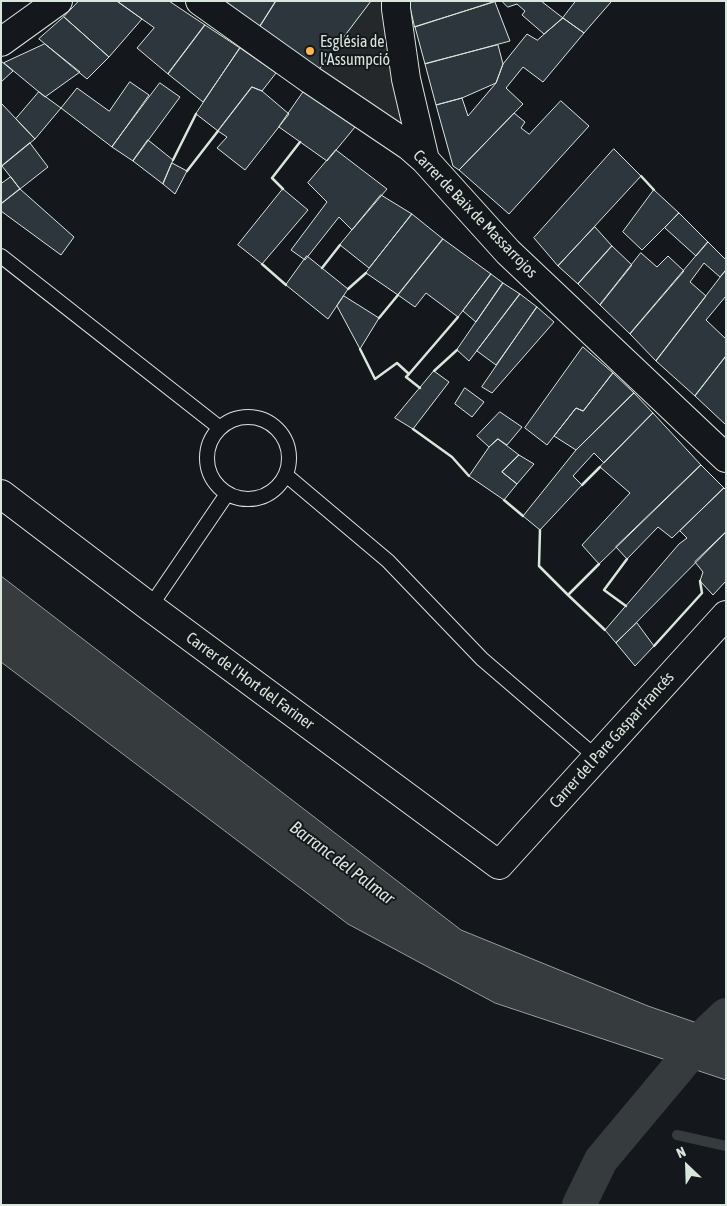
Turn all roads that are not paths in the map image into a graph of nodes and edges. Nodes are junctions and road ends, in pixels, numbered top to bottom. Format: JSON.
{"nodes":[{"id":1,"x":58,"y":1,"type":"edge"},
{"id":2,"x":200,"y":1,"type":"edge"},
{"id":3,"x":396,"y":1,"type":"edge"},
{"id":4,"x":1,"y":42,"type":"edge"},
{"id":5,"x":426,"y":160,"type":"junction"},
{"id":6,"x":1,"y":256,"type":"edge"},
{"id":7,"x":220,"y":428,"type":"junction"},
{"id":8,"x":726,"y":458,"type":"edge"},
{"id":9,"x":286,"y":475,"type":"junction"},
{"id":10,"x":1,"y":494,"type":"edge"},
{"id":11,"x":227,"y":494,"type":"junction"},
{"id":12,"x":150,"y":607,"type":"junction"},
{"id":13,"x":726,"y":615,"type":"edge"},
{"id":14,"x":596,"y":757,"type":"junction"},
{"id":15,"x":499,"y":865,"type":"joint"}],
"edges":[{"from":1,"to":4,"type":"street"},
{"from":2,"to":5,"type":"street","name":"Carrer de Baix de Massarrojos"},
{"from":3,"to":5,"type":"street"},
{"from":5,"to":8,"type":"street","name":"Carrer de Baix de Massarrojos"},
{"from":6,"to":7,"type":"lane"},
{"from":7,"to":9,"type":"lane"},
{"from":7,"to":11,"type":"lane"},
{"from":9,"to":11,"type":"lane"},
{"from":9,"to":14,"type":"lane"},
{"from":10,"to":12,"type":"street","name":"Carrer de l'Hort del Fariner"},
{"from":11,"to":12,"type":"lane"},
{"from":12,"to":15,"type":"street","name":"Carrer de l'Hort del Fariner"},
{"from":13,"to":14,"type":"street","name":"Carrer del Pare Gaspar Francés"},
{"from":14,"to":15,"type":"street","name":"Carrer del Pare Gaspar Francés"}]}
